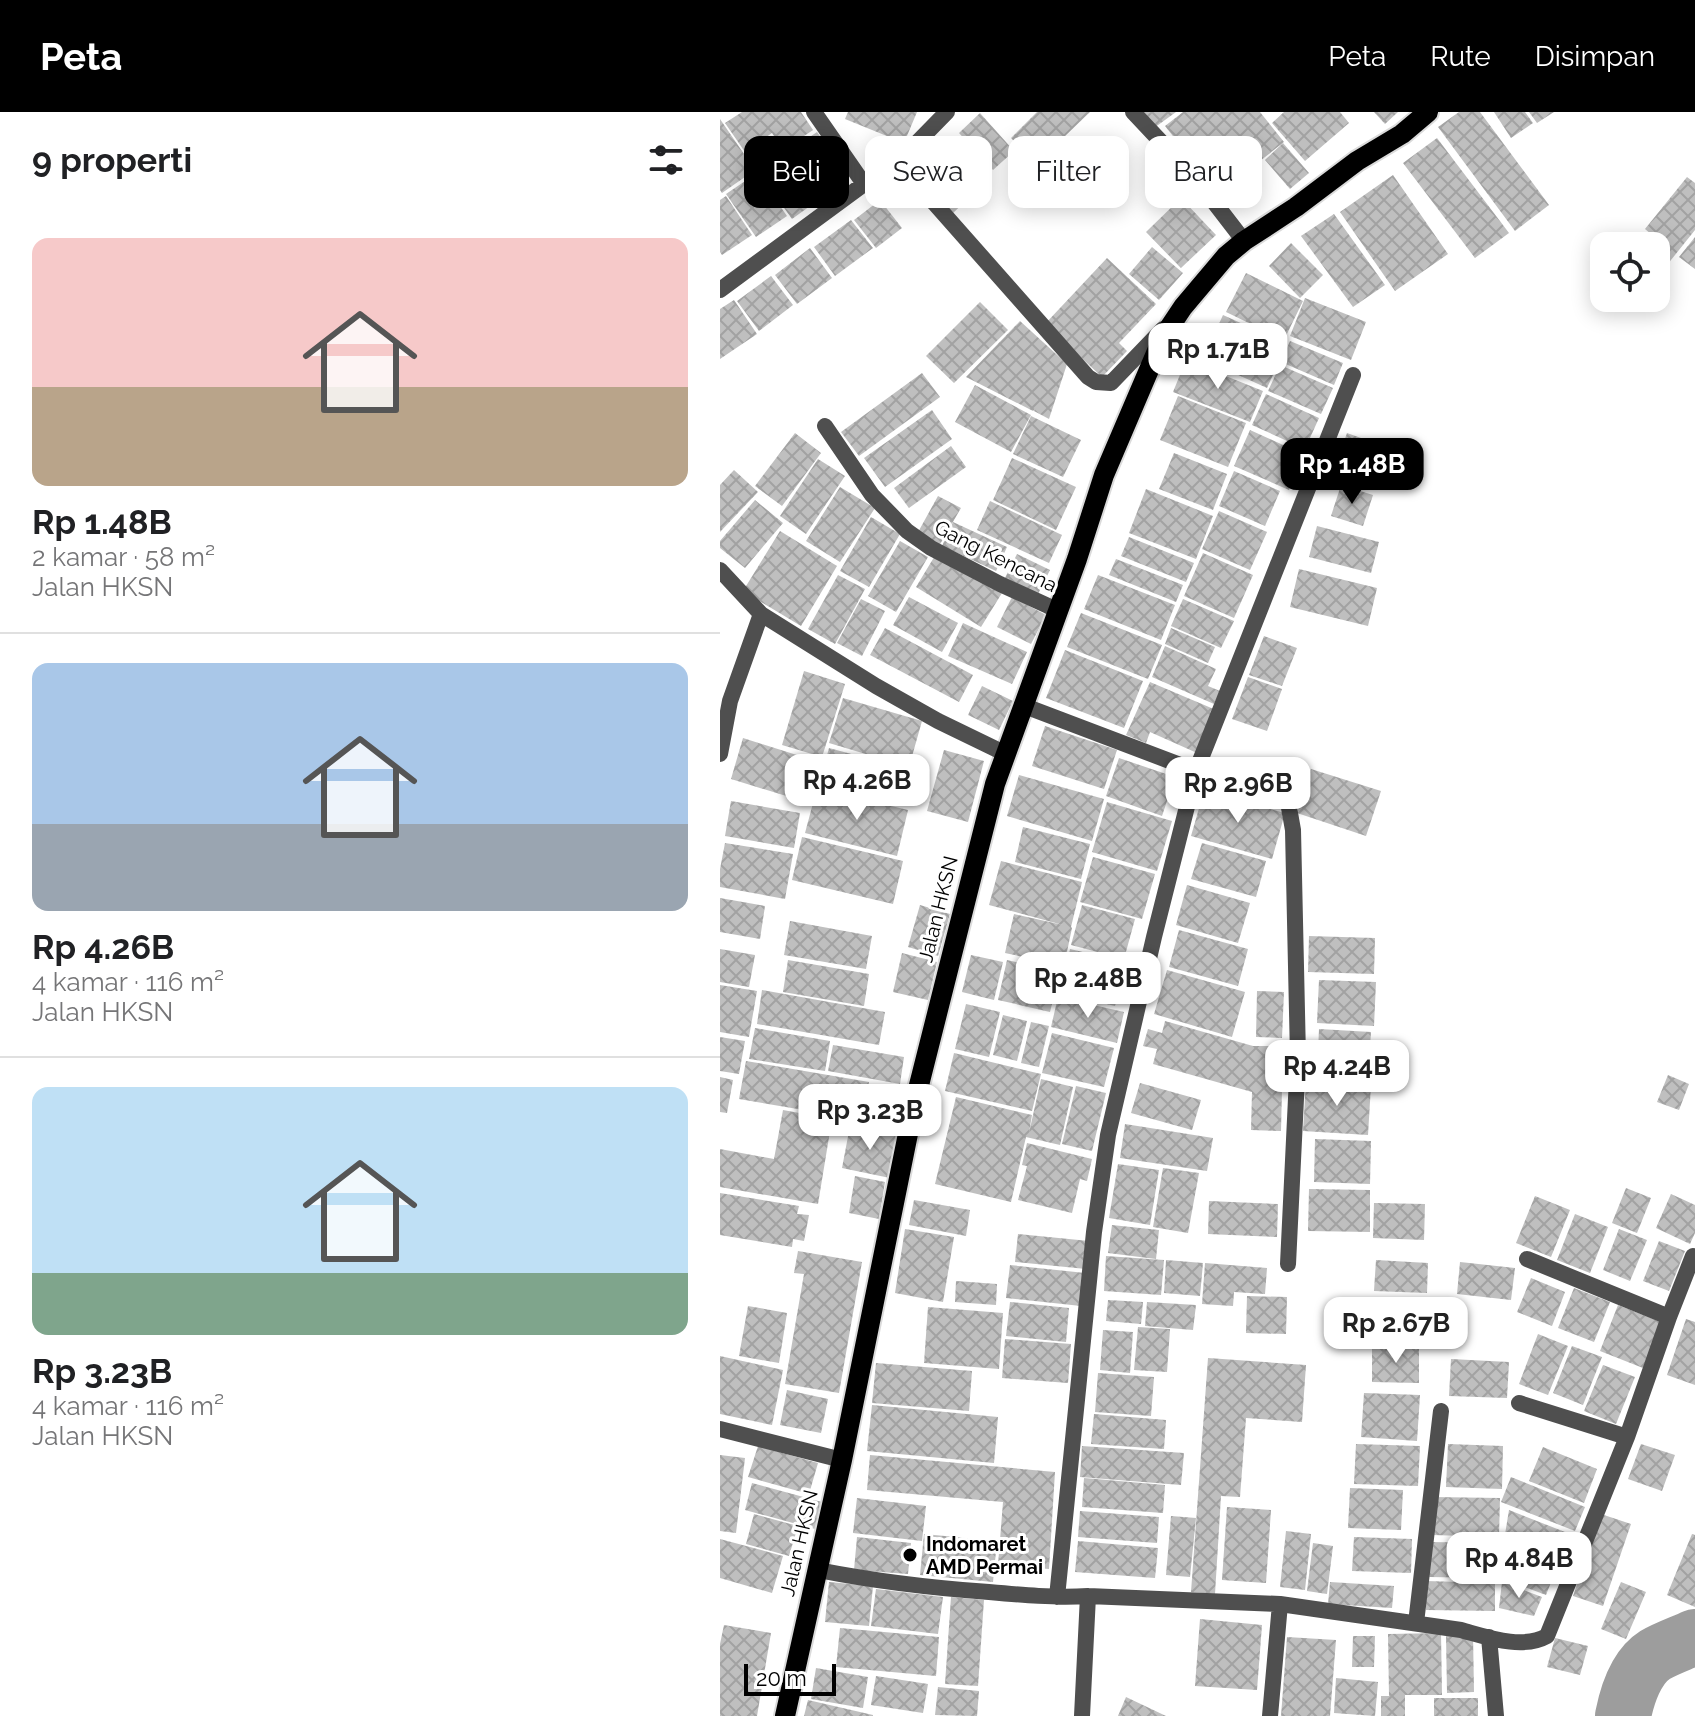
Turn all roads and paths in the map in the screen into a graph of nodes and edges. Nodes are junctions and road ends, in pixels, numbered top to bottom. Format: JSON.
{"nodes":[{"id":1,"x":814,"y":112,"type":"edge"},
{"id":2,"x":947,"y":112,"type":"edge"},
{"id":3,"x":1133,"y":112,"type":"edge"},
{"id":4,"x":1428,"y":112,"type":"edge"},
{"id":5,"x":923,"y":136,"type":"edge"},
{"id":6,"x":864,"y":184,"type":"joint"},
{"id":7,"x":939,"y":208,"type":"edge"},
{"id":8,"x":1244,"y":241,"type":"junction"},
{"id":9,"x":720,"y":290,"type":"edge"},
{"id":10,"x":1183,"y":307,"type":"junction"},
{"id":11,"x":1353,"y":375,"type":"dead end"},
{"id":12,"x":825,"y":426,"type":"dead end"},
{"id":13,"x":720,"y":570,"type":"edge"},
{"id":14,"x":1057,"y":610,"type":"junction"},
{"id":15,"x":761,"y":614,"type":"junction"},
{"id":16,"x":1022,"y":705,"type":"junction"},
{"id":17,"x":1004,"y":753,"type":"junction"},
{"id":18,"x":720,"y":754,"type":"edge"},
{"id":19,"x":1196,"y":771,"type":"junction"},
{"id":20,"x":1693,"y":1256,"type":"edge"},
{"id":21,"x":1527,"y":1259,"type":"dead end"},
{"id":22,"x":1288,"y":1264,"type":"dead end"},
{"id":23,"x":1669,"y":1317,"type":"junction"},
{"id":24,"x":1519,"y":1403,"type":"dead end"},
{"id":25,"x":1441,"y":1411,"type":"dead end"},
{"id":26,"x":720,"y":1429,"type":"edge"},
{"id":27,"x":1627,"y":1437,"type":"junction"},
{"id":28,"x":842,"y":1460,"type":"junction"},
{"id":29,"x":818,"y":1570,"type":"junction"},
{"id":30,"x":1088,"y":1596,"type":"junction"},
{"id":31,"x":1057,"y":1597,"type":"junction"},
{"id":32,"x":1280,"y":1604,"type":"junction"},
{"id":33,"x":1416,"y":1623,"type":"junction"},
{"id":34,"x":1489,"y":1637,"type":"junction"},
{"id":35,"x":785,"y":1716,"type":"edge"},
{"id":36,"x":1082,"y":1716,"type":"edge"},
{"id":37,"x":1270,"y":1716,"type":"edge"},
{"id":38,"x":1496,"y":1716,"type":"edge"}],
"edges":[{"from":1,"to":6,"type":"street"},
{"from":2,"to":5,"type":"street"},
{"from":3,"to":8,"type":"street"},
{"from":4,"to":8,"type":"main road","name":"Jalan HKSN"},
{"from":6,"to":9,"type":"street"},
{"from":7,"to":10,"type":"street"},
{"from":8,"to":10,"type":"main road","name":"Jalan HKSN"},
{"from":10,"to":14,"type":"main road","name":"Jalan HKSN"},
{"from":11,"to":19,"type":"street"},
{"from":12,"to":14,"type":"street","name":"Gang Kencana"},
{"from":13,"to":15,"type":"street"},
{"from":14,"to":16,"type":"main road","name":"Jalan HKSN"},
{"from":15,"to":17,"type":"street"},
{"from":15,"to":18,"type":"street"},
{"from":16,"to":17,"type":"main road","name":"Jalan HKSN"},
{"from":16,"to":19,"type":"street"},
{"from":17,"to":28,"type":"main road","name":"Jalan HKSN"},
{"from":19,"to":22,"type":"street"},
{"from":19,"to":31,"type":"street"},
{"from":20,"to":23,"type":"street"},
{"from":21,"to":23,"type":"street"},
{"from":23,"to":27,"type":"street"},
{"from":24,"to":27,"type":"street"},
{"from":25,"to":33,"type":"street"},
{"from":26,"to":28,"type":"street"},
{"from":27,"to":34,"type":"street"},
{"from":28,"to":29,"type":"main road","name":"Jalan HKSN"},
{"from":29,"to":31,"type":"street"},
{"from":29,"to":35,"type":"main road","name":"Jalan HKSN"},
{"from":30,"to":31,"type":"street"},
{"from":30,"to":32,"type":"street"},
{"from":30,"to":36,"type":"street"},
{"from":32,"to":33,"type":"street"},
{"from":32,"to":37,"type":"street"},
{"from":33,"to":34,"type":"street"},
{"from":34,"to":38,"type":"street"}]}
